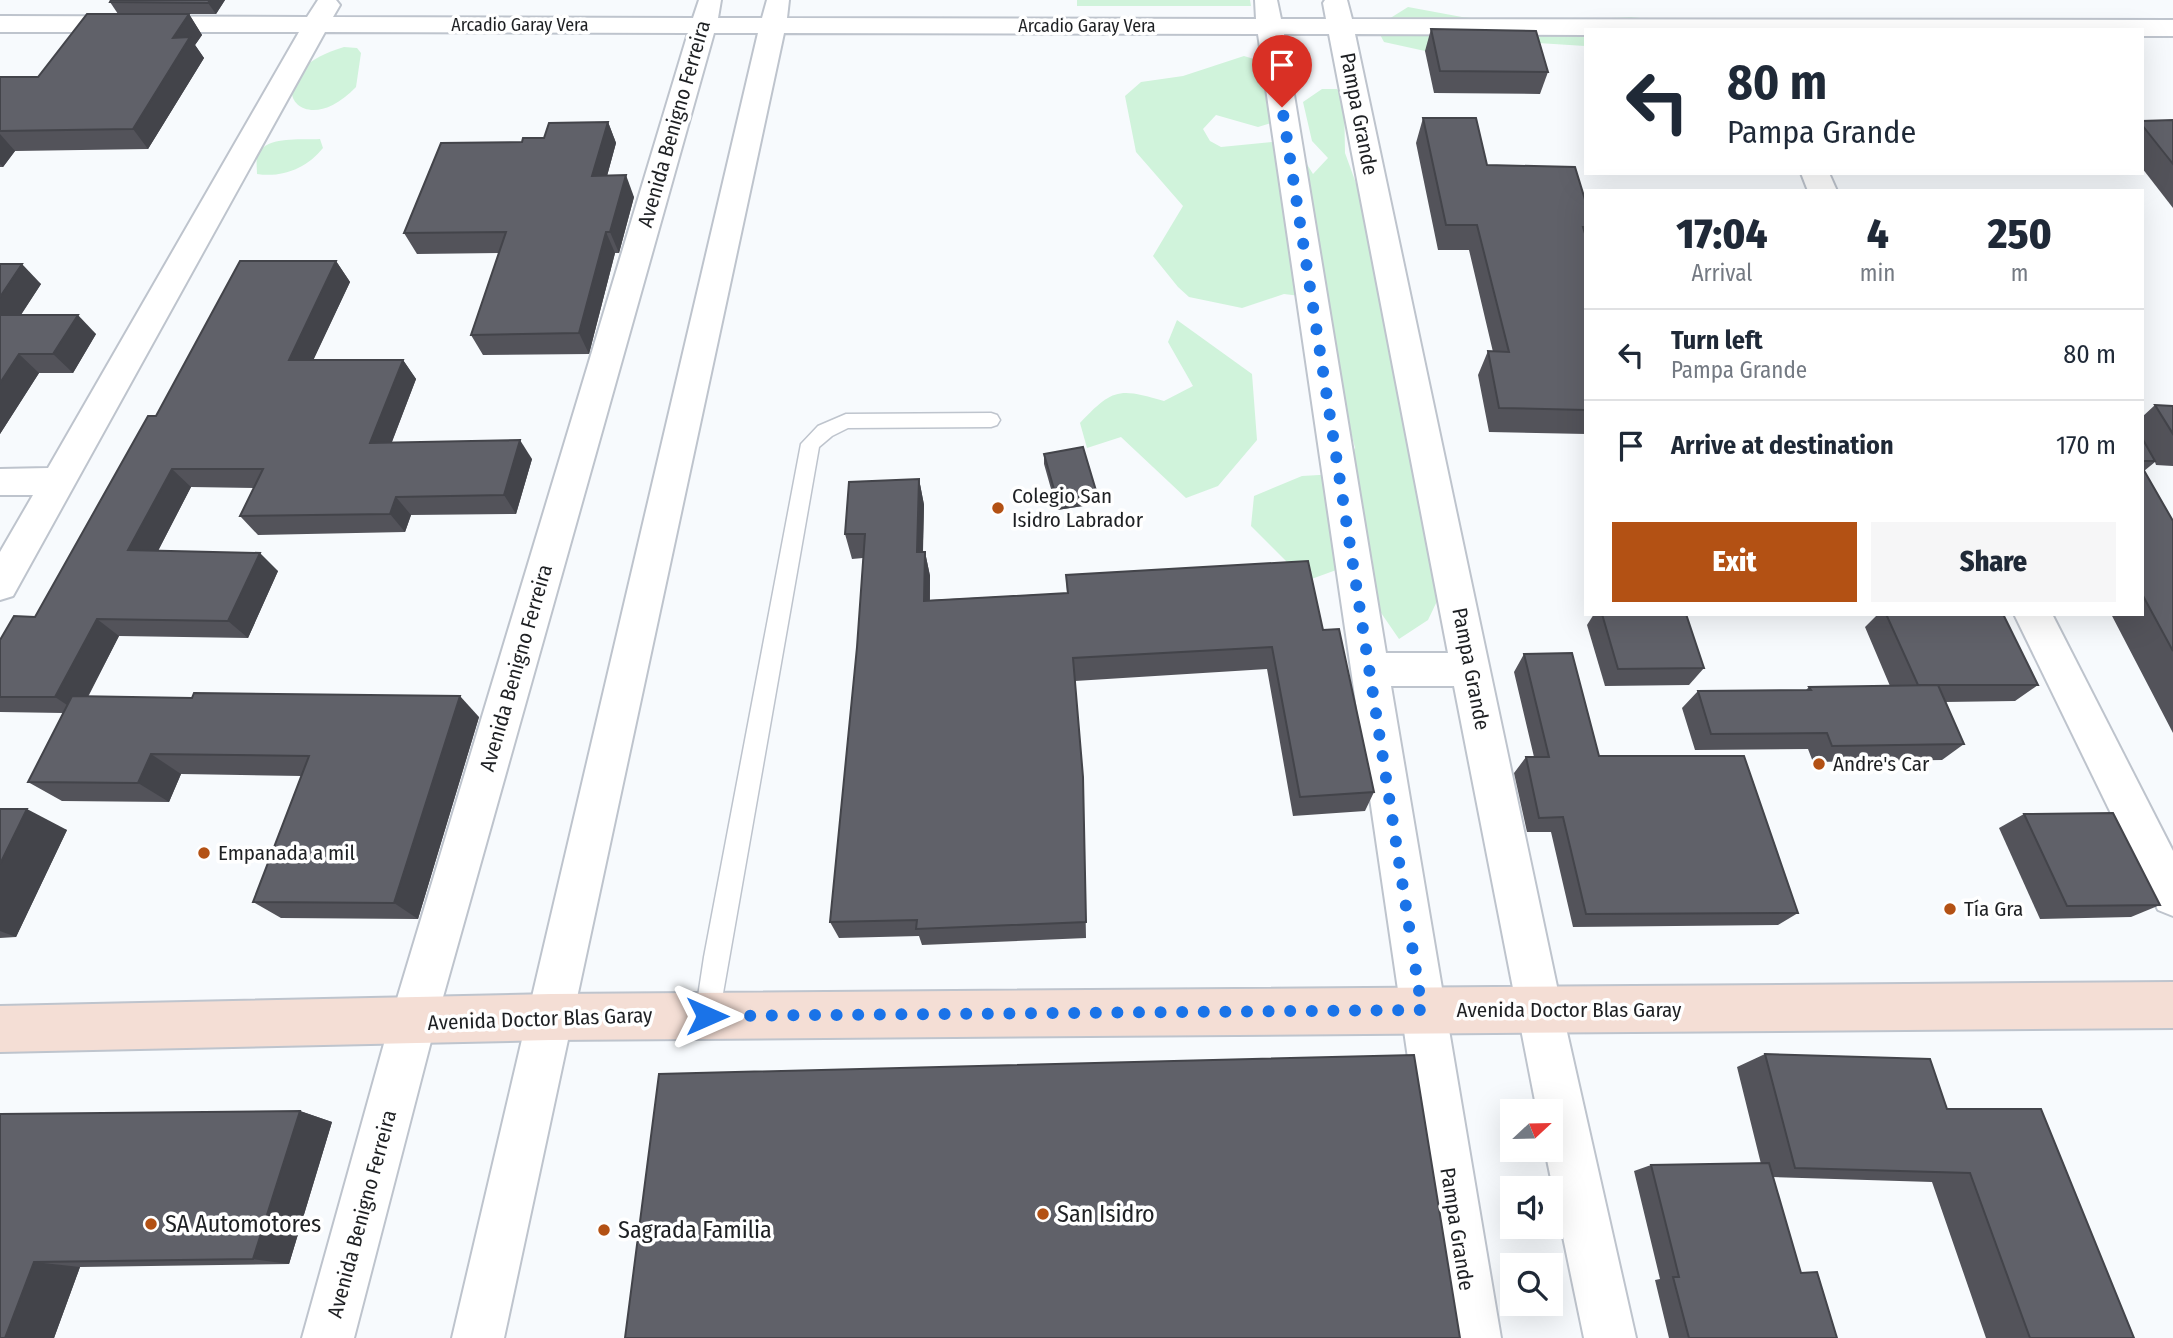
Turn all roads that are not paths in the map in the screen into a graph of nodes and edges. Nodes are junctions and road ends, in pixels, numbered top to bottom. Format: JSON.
{"nodes":[{"id":1,"x":1729,"y":0,"type":"edge"},
{"id":2,"x":2142,"y":0,"type":"edge"},
{"id":3,"x":322,"y":12,"type":"edge"},
{"id":4,"x":707,"y":13,"type":"edge"},
{"id":5,"x":776,"y":13,"type":"edge"},
{"id":6,"x":1267,"y":13,"type":"edge"},
{"id":7,"x":1338,"y":13,"type":"edge"},
{"id":8,"x":0,"y":24,"type":"edge"},
{"id":9,"x":1718,"y":28,"type":"edge"},
{"id":10,"x":1743,"y":28,"type":"edge"},
{"id":11,"x":2144,"y":31,"type":"edge"},
{"id":12,"x":2170,"y":31,"type":"edge"},
{"id":13,"x":991,"y":420,"type":"dead end"},
{"id":14,"x":58,"y":481,"type":"junction"},
{"id":15,"x":0,"y":482,"type":"edge"},
{"id":16,"x":0,"y":585,"type":"edge"},
{"id":17,"x":2035,"y":616,"type":"edge"},
{"id":18,"x":1369,"y":670,"type":"junction"},
{"id":19,"x":1472,"y":670,"type":"junction"},
{"id":20,"x":2173,"y":895,"type":"edge"},
{"id":21,"x":2173,"y":1005,"type":"edge"},
{"id":22,"x":1422,"y":1010,"type":"junction"},
{"id":23,"x":1539,"y":1010,"type":"junction"},
{"id":24,"x":707,"y":1016,"type":"junction"},
{"id":25,"x":551,"y":1017,"type":"junction"},
{"id":26,"x":413,"y":1023,"type":"junction"},
{"id":27,"x":0,"y":1029,"type":"edge"},
{"id":28,"x":328,"y":1338,"type":"edge"},
{"id":29,"x":478,"y":1338,"type":"edge"},
{"id":30,"x":1475,"y":1338,"type":"edge"},
{"id":31,"x":1610,"y":1338,"type":"edge"}],
"edges":[{"from":1,"to":10,"type":"street"},
{"from":2,"to":12,"type":"street"},
{"from":3,"to":4,"type":"street","name":"Arcadio Garay Vera"},
{"from":3,"to":8,"type":"street","name":"Arcadio Garay Vera"},
{"from":3,"to":14,"type":"street"},
{"from":4,"to":5,"type":"street","name":"Arcadio Garay Vera"},
{"from":4,"to":26,"type":"street","name":"Avenida Benigno Ferreira"},
{"from":5,"to":6,"type":"street","name":"Arcadio Garay Vera"},
{"from":5,"to":25,"type":"street"},
{"from":6,"to":7,"type":"street","name":"Arcadio Garay Vera"},
{"from":6,"to":18,"type":"street","name":"Pampa Grande"},
{"from":7,"to":9,"type":"street","name":"Arcadio Garay Vera"},
{"from":7,"to":19,"type":"street","name":"Pampa Grande"},
{"from":11,"to":12,"type":"street","name":"Arcadio Garay Vera"},
{"from":13,"to":24,"type":"lane"},
{"from":14,"to":15,"type":"street"},
{"from":14,"to":16,"type":"street"},
{"from":17,"to":20,"type":"street"},
{"from":18,"to":19,"type":"street"},
{"from":18,"to":22,"type":"street","name":"Pampa Grande"},
{"from":19,"to":23,"type":"street","name":"Pampa Grande"},
{"from":21,"to":23,"type":"street","name":"Avenida Doctor Blas Garay"},
{"from":22,"to":23,"type":"street","name":"Avenida Doctor Blas Garay"},
{"from":22,"to":24,"type":"street","name":"Avenida Doctor Blas Garay"},
{"from":22,"to":30,"type":"street","name":"Pampa Grande"},
{"from":23,"to":31,"type":"street","name":"Pampa Grande"},
{"from":24,"to":25,"type":"street","name":"Avenida Doctor Blas Garay"},
{"from":25,"to":26,"type":"street","name":"Avenida Doctor Blas Garay"},
{"from":25,"to":29,"type":"street"},
{"from":26,"to":27,"type":"street","name":"Avenida Doctor Blas Garay"},
{"from":26,"to":28,"type":"street","name":"Avenida Benigno Ferreira"}]}
